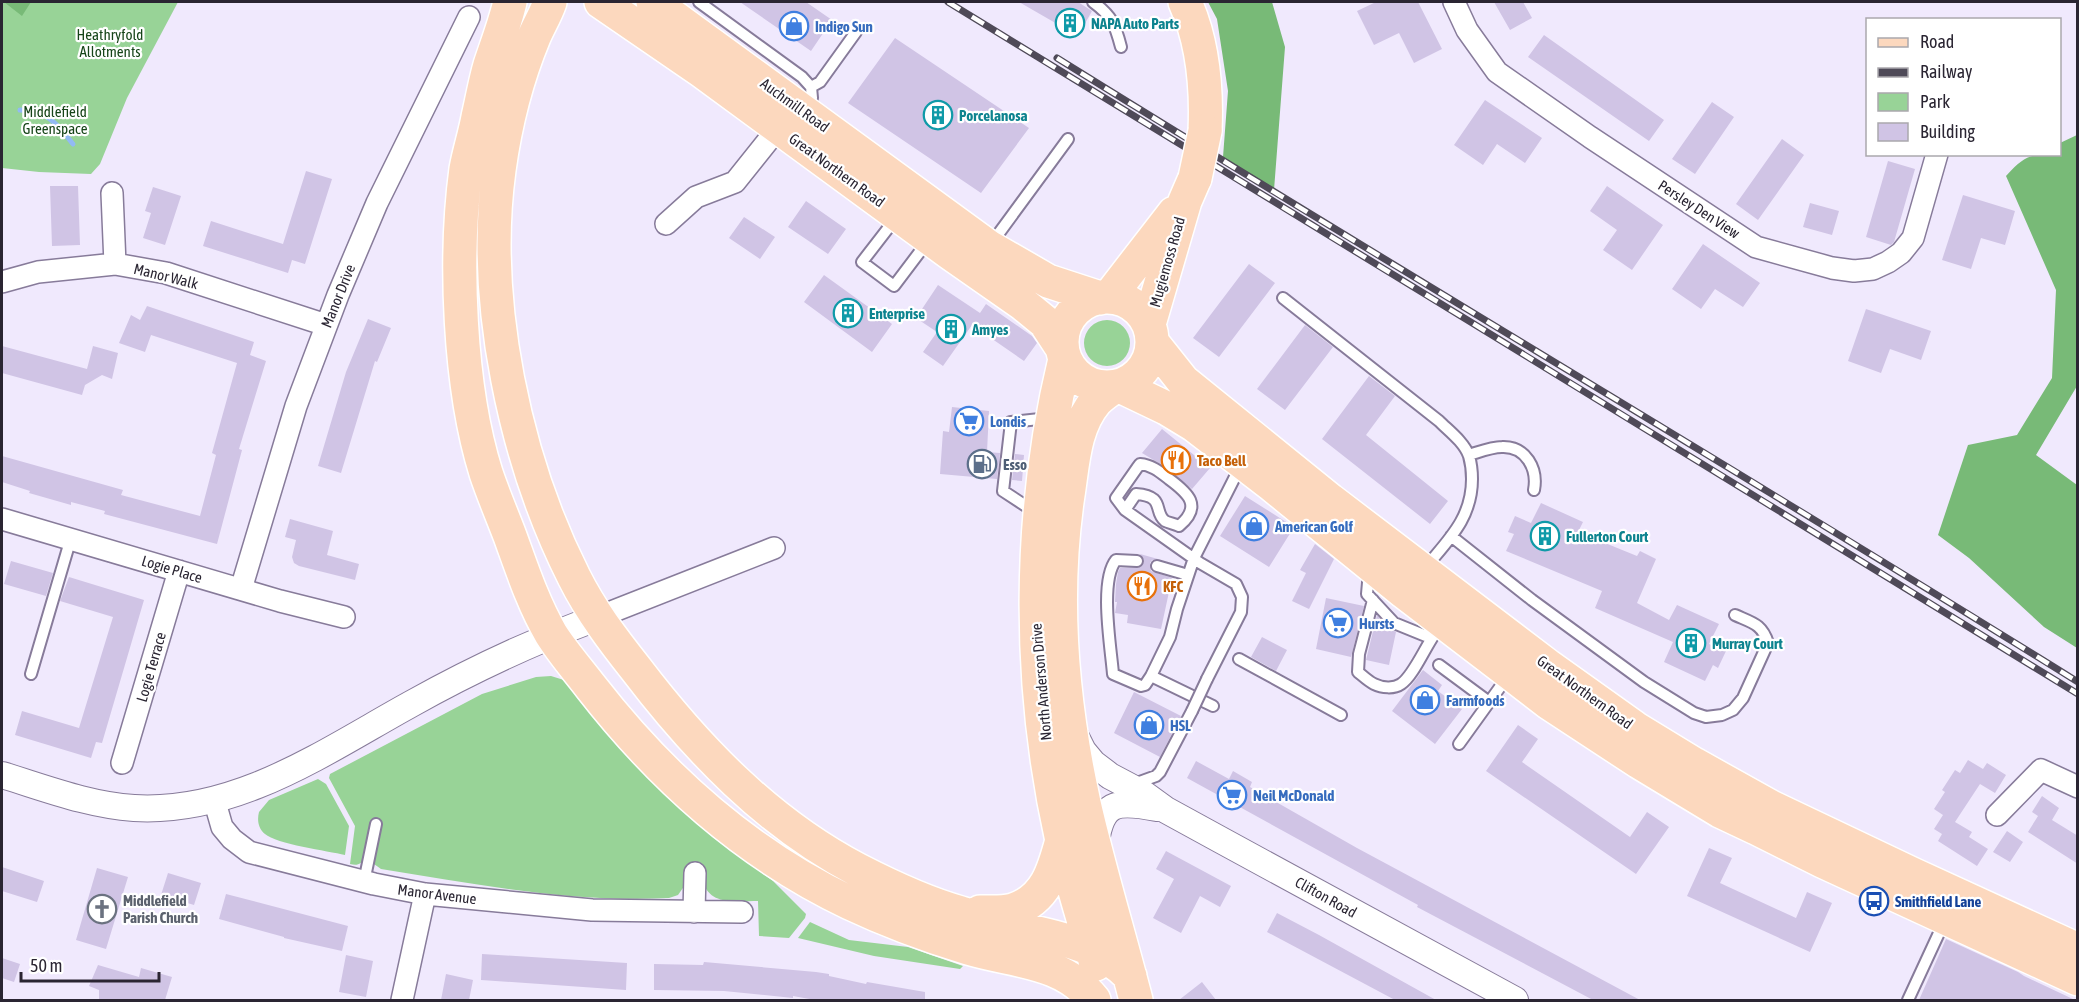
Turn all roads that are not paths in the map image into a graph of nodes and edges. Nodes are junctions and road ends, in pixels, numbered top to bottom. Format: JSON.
{"nodes":[{"id":1,"x":510,"y":2,"type":"edge"},
{"id":2,"x":653,"y":2,"type":"edge"},
{"id":3,"x":699,"y":2,"type":"edge"},
{"id":4,"x":1093,"y":2,"type":"edge"},
{"id":5,"x":1185,"y":2,"type":"edge"},
{"id":6,"x":1454,"y":2,"type":"edge"},
{"id":7,"x":548,"y":7,"type":"edge"},
{"id":8,"x":610,"y":7,"type":"edge"},
{"id":9,"x":469,"y":17,"type":"dead end"},
{"id":10,"x":856,"y":32,"type":"dead end"},
{"id":11,"x":1121,"y":47,"type":"dead end"},
{"id":12,"x":798,"y":109,"type":"junction"},
{"id":13,"x":1068,"y":139,"type":"dead end"},
{"id":14,"x":1936,"y":156,"type":"edge"},
{"id":15,"x":1190,"y":189,"type":"junction"},
{"id":16,"x":112,"y":193,"type":"dead end"},
{"id":17,"x":898,"y":215,"type":"junction"},
{"id":18,"x":666,"y":224,"type":"dead end"},
{"id":19,"x":933,"y":224,"type":"junction"},
{"id":20,"x":989,"y":247,"type":"junction"},
{"id":21,"x":115,"y":264,"type":"junction"},
{"id":22,"x":2,"y":282,"type":"edge"},
{"id":23,"x":1105,"y":297,"type":"junction"},
{"id":24,"x":1283,"y":298,"type":"dead end"},
{"id":25,"x":326,"y":325,"type":"junction"},
{"id":26,"x":1151,"y":333,"type":"junction"},
{"id":27,"x":1064,"y":354,"type":"junction"},
{"id":28,"x":1117,"y":387,"type":"junction"},
{"id":29,"x":1469,"y":455,"type":"junction"},
{"id":30,"x":1242,"y":462,"type":"junction"},
{"id":31,"x":1534,"y":490,"type":"dead end"},
{"id":32,"x":1125,"y":510,"type":"junction"},
{"id":33,"x":2,"y":519,"type":"edge"},
{"id":34,"x":1451,"y":536,"type":"junction"},
{"id":35,"x":71,"y":538,"type":"junction"},
{"id":36,"x":774,"y":548,"type":"dead end"},
{"id":37,"x":1194,"y":558,"type":"junction"},
{"id":38,"x":1137,"y":561,"type":"dead end"},
{"id":39,"x":1157,"y":566,"type":"dead end"},
{"id":40,"x":178,"y":571,"type":"junction"},
{"id":41,"x":1188,"y":575,"type":"junction"},
{"id":42,"x":1405,"y":585,"type":"junction"},
{"id":43,"x":241,"y":590,"type":"junction"},
{"id":44,"x":1735,"y":615,"type":"dead end"},
{"id":45,"x":344,"y":617,"type":"dead end"},
{"id":46,"x":596,"y":618,"type":"junction"},
{"id":47,"x":1440,"y":626,"type":"junction"},
{"id":48,"x":552,"y":634,"type":"junction"},
{"id":49,"x":1239,"y":659,"type":"dead end"},
{"id":50,"x":1439,"y":665,"type":"dead end"},
{"id":51,"x":1510,"y":673,"type":"junction"},
{"id":52,"x":31,"y":674,"type":"dead end"},
{"id":53,"x":1151,"y":676,"type":"junction"},
{"id":54,"x":1489,"y":702,"type":"junction"},
{"id":55,"x":1213,"y":706,"type":"dead end"},
{"id":56,"x":1341,"y":715,"type":"dead end"},
{"id":57,"x":1071,"y":728,"type":"junction"},
{"id":58,"x":1459,"y":744,"type":"dead end"},
{"id":59,"x":122,"y":763,"type":"dead end"},
{"id":60,"x":2,"y":775,"type":"edge"},
{"id":61,"x":1128,"y":786,"type":"junction"},
{"id":62,"x":2078,"y":787,"type":"edge"},
{"id":63,"x":214,"y":799,"type":"junction"},
{"id":64,"x":1167,"y":810,"type":"junction"},
{"id":65,"x":1997,"y":815,"type":"dead end"},
{"id":66,"x":376,"y":824,"type":"dead end"},
{"id":67,"x":1062,"y":840,"type":"junction"},
{"id":68,"x":1095,"y":849,"type":"junction"},
{"id":69,"x":695,"y":873,"type":"dead end"},
{"id":70,"x":364,"y":882,"type":"junction"},
{"id":71,"x":425,"y":894,"type":"junction"},
{"id":72,"x":694,"y":912,"type":"junction"},
{"id":73,"x":742,"y":912,"type":"dead end"},
{"id":74,"x":957,"y":912,"type":"junction"},
{"id":75,"x":1946,"y":917,"type":"junction"},
{"id":76,"x":1092,"y":949,"type":"junction"},
{"id":77,"x":2078,"y":950,"type":"edge"},
{"id":78,"x":2078,"y":979,"type":"edge"},
{"id":79,"x":1133,"y":988,"type":"edge"},
{"id":80,"x":1485,"y":993,"type":"edge"},
{"id":81,"x":402,"y":1000,"type":"edge"},
{"id":82,"x":1094,"y":1000,"type":"edge"},
{"id":83,"x":1106,"y":1000,"type":"edge"},
{"id":84,"x":1515,"y":1000,"type":"edge"},
{"id":85,"x":1908,"y":1000,"type":"edge"}],
"edges":[{"from":1,"to":48,"type":"main road"},
{"from":2,"to":12,"type":"main road","name":"Auchmill Road"},
{"from":3,"to":12,"type":"lane"},
{"from":4,"to":11,"type":"lane"},
{"from":5,"to":15,"type":"main road","name":"Mugiemoss Road","bridge":true},
{"from":6,"to":14,"type":"street","name":"Persley Den View"},
{"from":7,"to":8,"type":"main road"},
{"from":7,"to":46,"type":"main road"},
{"from":8,"to":12,"type":"main road","name":"Great Northern Road"},
{"from":9,"to":25,"type":"street","name":"Manor Drive"},
{"from":10,"to":12,"type":"lane"},
{"from":12,"to":17,"type":"main road","name":"Great Northern Road"},
{"from":12,"to":18,"type":"street"},
{"from":12,"to":19,"type":"main road","name":"Auchmill Road"},
{"from":13,"to":20,"type":"lane"},
{"from":15,"to":23,"type":"main road","name":"Mugiemoss Road"},
{"from":15,"to":26,"type":"main road","name":"Mugiemoss Road"},
{"from":16,"to":21,"type":"street"},
{"from":17,"to":19,"type":"main road","name":"Great Northern Road"},
{"from":17,"to":19,"type":"lane"},
{"from":19,"to":20,"type":"main road","name":"Great Northern Road"},
{"from":19,"to":27,"type":"main road","name":"Great Northern Road"},
{"from":20,"to":23,"type":"main road","name":"Great Northern Road"},
{"from":21,"to":22,"type":"street","name":"Manor Walk"},
{"from":21,"to":25,"type":"street","name":"Manor Walk"},
{"from":23,"to":26,"type":"main road"},
{"from":23,"to":27,"type":"main road"},
{"from":24,"to":29,"type":"lane"},
{"from":25,"to":43,"type":"street","name":"Manor Drive"},
{"from":26,"to":28,"type":"main road"},
{"from":26,"to":42,"type":"main road","name":"Great Northern Road"},
{"from":27,"to":28,"type":"main road"},
{"from":27,"to":67,"type":"main road","name":"North Anderson Drive"},
{"from":28,"to":30,"type":"main road","name":"Great Northern Road"},
{"from":28,"to":57,"type":"main road","name":"North Anderson Drive"},
{"from":29,"to":31,"type":"lane"},
{"from":29,"to":34,"type":"lane"},
{"from":30,"to":37,"type":"lane"},
{"from":30,"to":42,"type":"main road","name":"Great Northern Road"},
{"from":32,"to":32,"type":"lane"},
{"from":32,"to":37,"type":"lane"},
{"from":33,"to":35,"type":"street","name":"Logie Place"},
{"from":34,"to":42,"type":"lane"},
{"from":34,"to":44,"type":"lane"},
{"from":35,"to":40,"type":"street","name":"Logie Place"},
{"from":35,"to":52,"type":"lane"},
{"from":36,"to":46,"type":"street"},
{"from":37,"to":41,"type":"lane"},
{"from":37,"to":61,"type":"lane","bridge":true},
{"from":38,"to":53,"type":"lane"},
{"from":39,"to":41,"type":"lane"},
{"from":40,"to":43,"type":"street","name":"Logie Place"},
{"from":40,"to":59,"type":"street","name":"Logie Terrace"},
{"from":41,"to":53,"type":"lane"},
{"from":42,"to":47,"type":"main road","name":"Great Northern Road"},
{"from":42,"to":47,"type":"lane"},
{"from":42,"to":77,"type":"main road","name":"Great Northern Road"},
{"from":43,"to":45,"type":"street","name":"Logie Place"},
{"from":46,"to":48,"type":"street"},
{"from":46,"to":74,"type":"main road"},
{"from":47,"to":51,"type":"main road","name":"Great Northern Road"},
{"from":48,"to":63,"type":"street"},
{"from":48,"to":82,"type":"main road"},
{"from":49,"to":56,"type":"lane"},
{"from":50,"to":54,"type":"lane"},
{"from":51,"to":54,"type":"lane"},
{"from":51,"to":75,"type":"main road","name":"Great Northern Road"},
{"from":53,"to":55,"type":"lane"},
{"from":54,"to":58,"type":"lane"},
{"from":57,"to":61,"type":"street","name":"Clifton Road"},
{"from":57,"to":68,"type":"main road","name":"North Anderson Drive"},
{"from":60,"to":63,"type":"street"},
{"from":61,"to":64,"type":"street","name":"Clifton Road"},
{"from":62,"to":65,"type":"street"},
{"from":63,"to":70,"type":"street","name":"Manor Avenue"},
{"from":64,"to":68,"type":"street","name":"Clifton Road"},
{"from":64,"to":80,"type":"street","name":"Clifton Road"},
{"from":66,"to":70,"type":"lane"},
{"from":67,"to":74,"type":"main road"},
{"from":67,"to":76,"type":"main road","name":"North Anderson Drive"},
{"from":68,"to":79,"type":"main road","name":"North Anderson Drive"},
{"from":69,"to":72,"type":"street"},
{"from":70,"to":71,"type":"street","name":"Manor Avenue"},
{"from":71,"to":72,"type":"street","name":"Manor Avenue"},
{"from":71,"to":81,"type":"street"},
{"from":72,"to":73,"type":"street","name":"Manor Avenue"},
{"from":74,"to":76,"type":"main road"},
{"from":75,"to":78,"type":"main road","name":"Great Northern Road"},
{"from":75,"to":85,"type":"lane"},
{"from":76,"to":79,"type":"main road"},
{"from":76,"to":83,"type":"main road","name":"North Anderson Drive"},
{"from":80,"to":84,"type":"street","name":"Clifton Road"}]}
